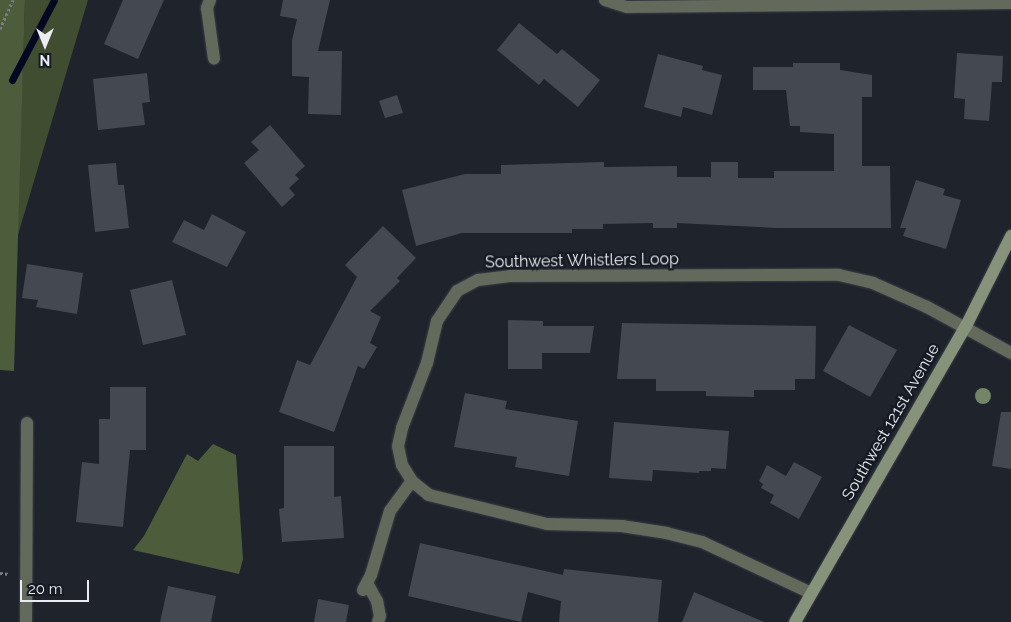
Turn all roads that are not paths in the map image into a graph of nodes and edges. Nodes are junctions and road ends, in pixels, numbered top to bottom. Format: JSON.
{"nodes":[{"id":1,"x":210,"y":0,"type":"edge"},
{"id":2,"x":604,"y":0,"type":"edge"},
{"id":3,"x":1011,"y":2,"type":"edge"},
{"id":4,"x":214,"y":59,"type":"dead end"},
{"id":5,"x":1011,"y":236,"type":"edge"},
{"id":6,"x":966,"y":326,"type":"junction"},
{"id":7,"x":1011,"y":353,"type":"edge"},
{"id":8,"x":27,"y":423,"type":"dead end"},
{"id":9,"x":412,"y":481,"type":"junction"},
{"id":10,"x":811,"y":593,"type":"junction"},
{"id":11,"x":26,"y":622,"type":"edge"},
{"id":12,"x":378,"y":622,"type":"edge"},
{"id":13,"x":795,"y":622,"type":"edge"}],
"edges":[{"from":1,"to":4,"type":"street"},
{"from":2,"to":3,"type":"street"},
{"from":5,"to":6,"type":"main road","name":"Southwest 121st Avenue"},
{"from":6,"to":7,"type":"street","name":"Southwest Whistlers Loop"},
{"from":6,"to":9,"type":"street","name":"Southwest Whistlers Loop"},
{"from":6,"to":10,"type":"main road","name":"Southwest 121st Avenue"},
{"from":8,"to":11,"type":"street"},
{"from":9,"to":10,"type":"street","name":"Southwest Whistlers Loop"},
{"from":9,"to":12,"type":"street"},
{"from":10,"to":13,"type":"main road","name":"Southwest 121st Avenue"}]}
